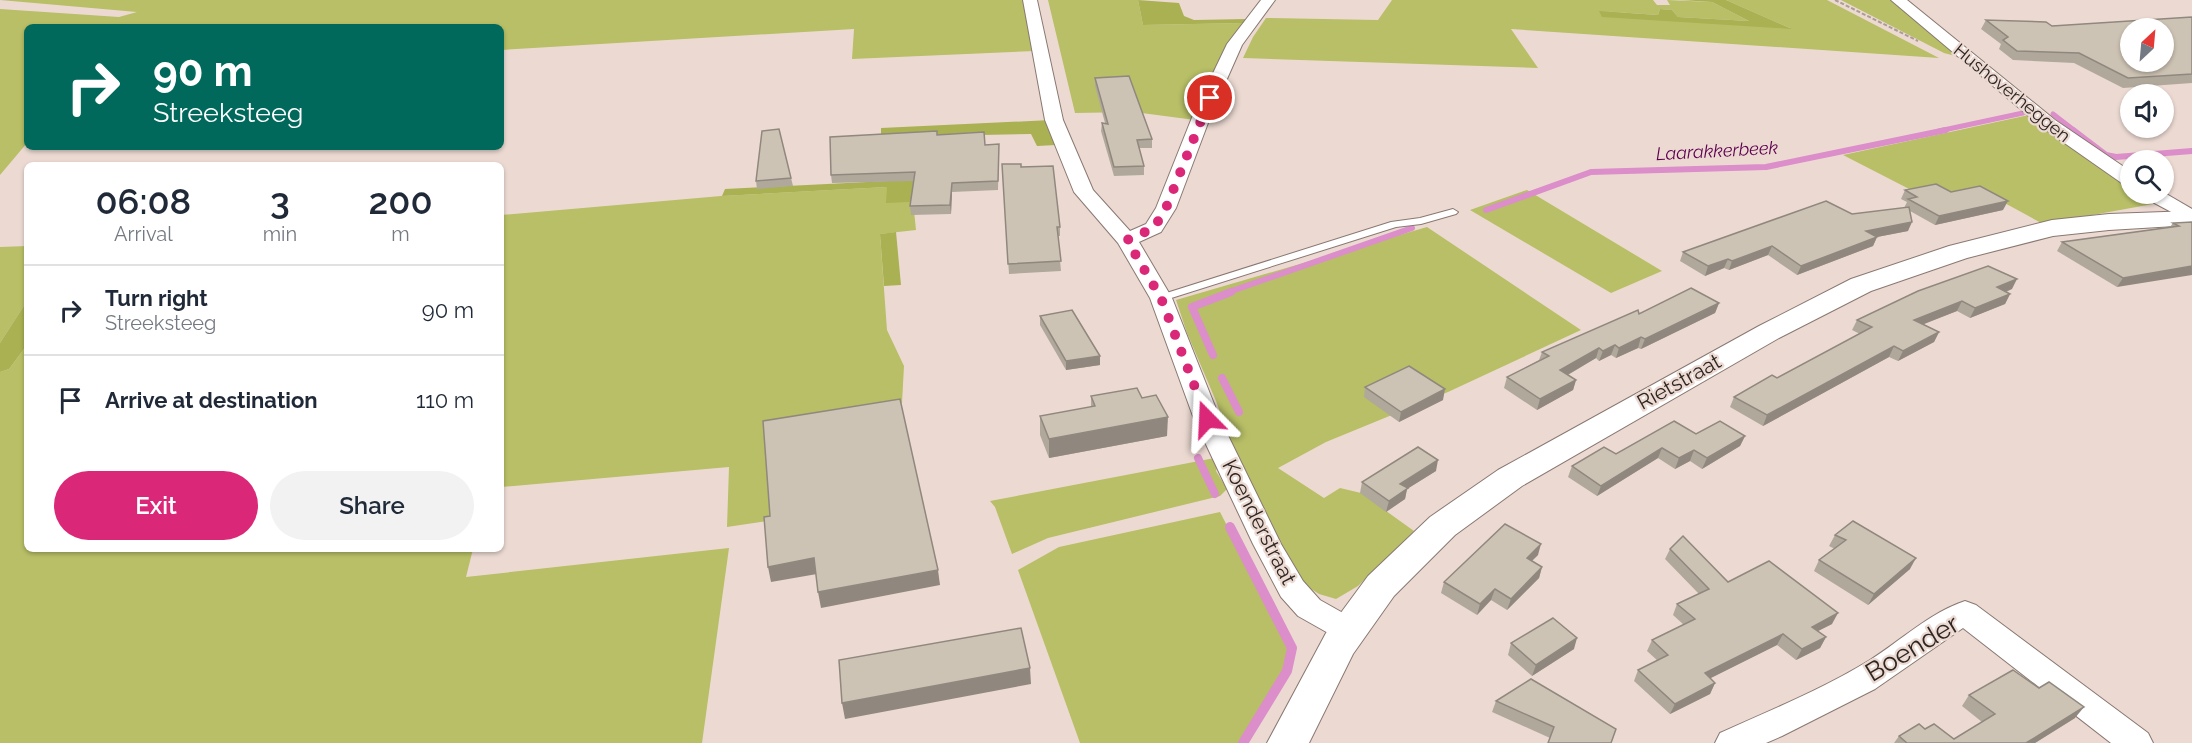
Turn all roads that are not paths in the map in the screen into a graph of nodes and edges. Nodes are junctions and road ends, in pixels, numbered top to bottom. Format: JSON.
{"nodes":[{"id":1,"x":1030,"y":0,"type":"edge"},
{"id":2,"x":1268,"y":0,"type":"edge"},
{"id":3,"x":1898,"y":0,"type":"edge"},
{"id":4,"x":2120,"y":173,"type":"edge"},
{"id":5,"x":2169,"y":204,"type":"edge"},
{"id":6,"x":1453,"y":212,"type":"dead end"},
{"id":7,"x":2192,"y":218,"type":"edge"},
{"id":8,"x":1127,"y":240,"type":"junction"},
{"id":9,"x":1161,"y":298,"type":"junction"},
{"id":10,"x":1348,"y":630,"type":"junction"},
{"id":11,"x":1288,"y":743,"type":"edge"},
{"id":12,"x":1732,"y":743,"type":"edge"},
{"id":13,"x":2136,"y":743,"type":"edge"}],
"edges":[{"from":1,"to":8,"type":"street","name":"Koenderstraat"},
{"from":2,"to":8,"type":"street"},
{"from":3,"to":4,"type":"street","name":"Hushoverheggen"},
{"from":5,"to":7,"type":"street"},
{"from":6,"to":9,"type":"lane"},
{"from":7,"to":10,"type":"street","name":"Rietstraat"},
{"from":8,"to":9,"type":"street","name":"Koenderstraat"},
{"from":9,"to":10,"type":"street","name":"Koenderstraat"},
{"from":10,"to":11,"type":"street","name":"Rietstraat"},
{"from":12,"to":13,"type":"street","name":"Boender"}]}
